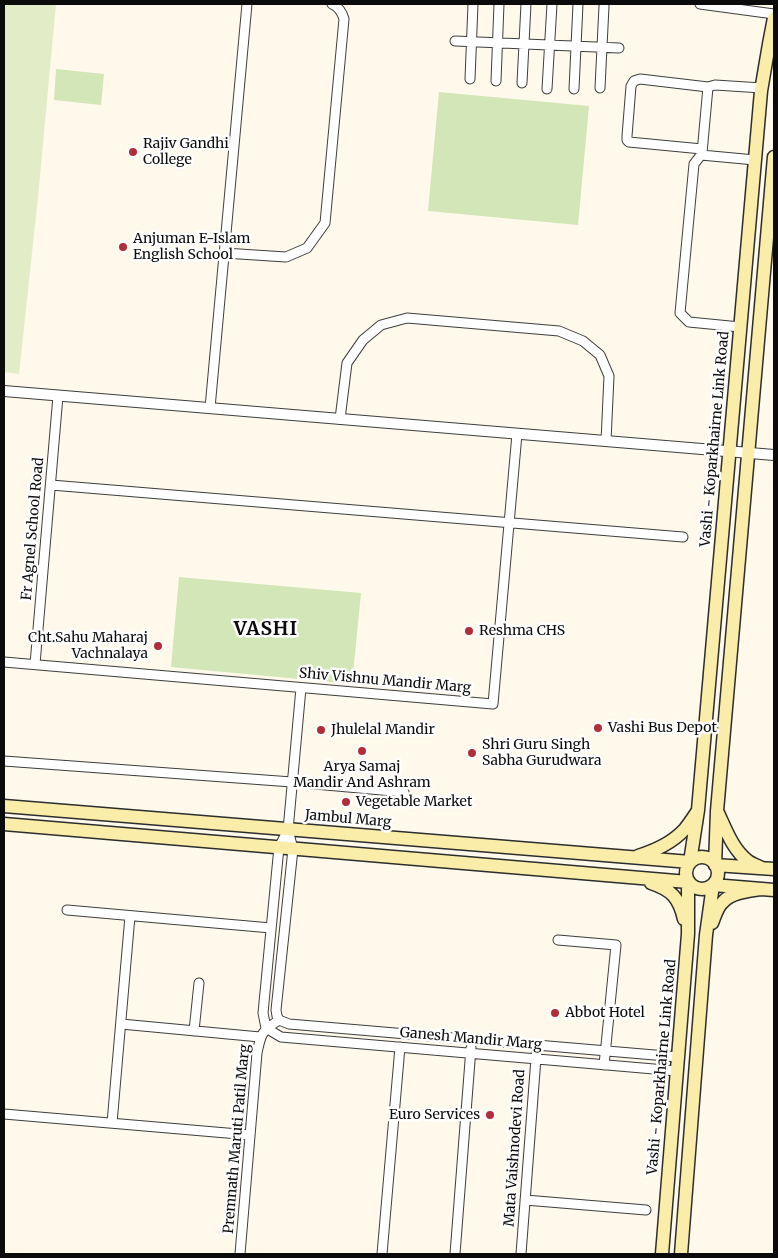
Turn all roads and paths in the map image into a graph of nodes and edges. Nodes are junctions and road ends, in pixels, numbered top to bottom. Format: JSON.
{"nodes":[{"id":1,"x":247,"y":4,"type":"edge"},
{"id":2,"x":332,"y":4,"type":"edge"},
{"id":3,"x":473,"y":4,"type":"edge"},
{"id":4,"x":499,"y":4,"type":"edge"},
{"id":5,"x":526,"y":4,"type":"edge"},
{"id":6,"x":552,"y":4,"type":"edge"},
{"id":7,"x":578,"y":4,"type":"edge"},
{"id":8,"x":700,"y":4,"type":"edge"},
{"id":9,"x":706,"y":4,"type":"edge"},
{"id":10,"x":604,"y":6,"type":"dead end"},
{"id":11,"x":774,"y":14,"type":"edge"},
{"id":12,"x":774,"y":18,"type":"edge"},
{"id":13,"x":455,"y":40,"type":"dead end"},
{"id":14,"x":472,"y":41,"type":"junction"},
{"id":15,"x":497,"y":42,"type":"junction"},
{"id":16,"x":524,"y":44,"type":"junction"},
{"id":17,"x":550,"y":45,"type":"junction"},
{"id":18,"x":575,"y":46,"type":"junction"},
{"id":19,"x":602,"y":47,"type":"junction"},
{"id":20,"x":619,"y":48,"type":"dead end"},
{"id":21,"x":470,"y":80,"type":"dead end"},
{"id":22,"x":496,"y":81,"type":"dead end"},
{"id":23,"x":522,"y":83,"type":"dead end"},
{"id":24,"x":708,"y":87,"type":"junction"},
{"id":25,"x":600,"y":88,"type":"dead end"},
{"id":26,"x":762,"y":88,"type":"junction"},
{"id":27,"x":547,"y":89,"type":"dead end"},
{"id":28,"x":574,"y":89,"type":"dead end"},
{"id":29,"x":702,"y":152,"type":"junction"},
{"id":30,"x":774,"y":158,"type":"edge"},
{"id":31,"x":755,"y":160,"type":"junction"},
{"id":32,"x":772,"y":204,"type":"edge"},
{"id":33,"x":224,"y":253,"type":"junction"},
{"id":34,"x":740,"y":327,"type":"junction"},
{"id":35,"x":4,"y":391,"type":"edge"},
{"id":36,"x":58,"y":396,"type":"junction"},
{"id":37,"x":210,"y":408,"type":"junction"},
{"id":38,"x":340,"y":419,"type":"junction"},
{"id":39,"x":516,"y":434,"type":"junction"},
{"id":40,"x":606,"y":441,"type":"junction"},
{"id":41,"x":729,"y":452,"type":"junction"},
{"id":42,"x":748,"y":453,"type":"junction"},
{"id":43,"x":774,"y":455,"type":"edge"},
{"id":44,"x":51,"y":485,"type":"junction"},
{"id":45,"x":509,"y":522,"type":"junction"},
{"id":46,"x":683,"y":537,"type":"dead end"},
{"id":47,"x":4,"y":662,"type":"edge"},
{"id":48,"x":36,"y":664,"type":"junction"},
{"id":49,"x":301,"y":688,"type":"junction"},
{"id":50,"x":4,"y":760,"type":"edge"},
{"id":51,"x":292,"y":782,"type":"junction"},
{"id":52,"x":404,"y":792,"type":"dead end"},
{"id":53,"x":4,"y":806,"type":"edge"},
{"id":54,"x":698,"y":810,"type":"junction"},
{"id":55,"x":717,"y":811,"type":"junction"},
{"id":56,"x":4,"y":824,"type":"edge"},
{"id":57,"x":288,"y":830,"type":"junction"},
{"id":58,"x":279,"y":847,"type":"junction"},
{"id":59,"x":293,"y":848,"type":"junction"},
{"id":60,"x":634,"y":858,"type":"junction"},
{"id":61,"x":690,"y":862,"type":"junction"},
{"id":62,"x":715,"y":865,"type":"junction"},
{"id":63,"x":768,"y":869,"type":"edge"},
{"id":64,"x":632,"y":877,"type":"junction"},
{"id":65,"x":688,"y":882,"type":"junction"},
{"id":66,"x":714,"y":885,"type":"junction"},
{"id":67,"x":761,"y":888,"type":"junction"},
{"id":68,"x":774,"y":890,"type":"edge"},
{"id":69,"x":67,"y":910,"type":"dead end"},
{"id":70,"x":130,"y":916,"type":"junction"},
{"id":71,"x":271,"y":928,"type":"junction"},
{"id":72,"x":688,"y":934,"type":"junction"},
{"id":73,"x":706,"y":935,"type":"junction"},
{"id":74,"x":558,"y":940,"type":"dead end"},
{"id":75,"x":199,"y":983,"type":"dead end"},
{"id":76,"x":279,"y":1020,"type":"junction"},
{"id":77,"x":121,"y":1024,"type":"junction"},
{"id":78,"x":266,"y":1028,"type":"junction"},
{"id":79,"x":194,"y":1031,"type":"junction"},
{"id":80,"x":416,"y":1035,"type":"junction"},
{"id":81,"x":260,"y":1037,"type":"junction"},
{"id":82,"x":472,"y":1039,"type":"junction"},
{"id":83,"x":537,"y":1045,"type":"junction"},
{"id":84,"x":400,"y":1047,"type":"junction"},
{"id":85,"x":415,"y":1048,"type":"junction"},
{"id":86,"x":606,"y":1050,"type":"junction"},
{"id":87,"x":471,"y":1053,"type":"junction"},
{"id":88,"x":678,"y":1056,"type":"junction"},
{"id":89,"x":536,"y":1059,"type":"junction"},
{"id":90,"x":604,"y":1065,"type":"junction"},
{"id":91,"x":677,"y":1071,"type":"junction"},
{"id":92,"x":4,"y":1114,"type":"edge"},
{"id":93,"x":112,"y":1123,"type":"junction"},
{"id":94,"x":250,"y":1135,"type":"junction"},
{"id":95,"x":525,"y":1200,"type":"junction"},
{"id":96,"x":646,"y":1210,"type":"dead end"},
{"id":97,"x":240,"y":1254,"type":"edge"},
{"id":98,"x":382,"y":1254,"type":"edge"},
{"id":99,"x":455,"y":1254,"type":"edge"},
{"id":100,"x":521,"y":1254,"type":"edge"},
{"id":101,"x":662,"y":1254,"type":"edge"},
{"id":102,"x":681,"y":1254,"type":"edge"}],
"edges":[{"from":1,"to":33,"type":"street"},
{"from":2,"to":33,"type":"street"},
{"from":3,"to":14,"type":"street"},
{"from":4,"to":15,"type":"street"},
{"from":5,"to":16,"type":"street"},
{"from":6,"to":17,"type":"street"},
{"from":7,"to":18,"type":"street"},
{"from":8,"to":9,"type":"street"},
{"from":9,"to":11,"type":"street"},
{"from":10,"to":19,"type":"street"},
{"from":12,"to":26,"type":"main road","name":"Vashi - Koparkhairne Link Road"},
{"from":13,"to":14,"type":"street"},
{"from":14,"to":15,"type":"street"},
{"from":14,"to":21,"type":"street"},
{"from":15,"to":16,"type":"street"},
{"from":15,"to":22,"type":"street"},
{"from":16,"to":17,"type":"street"},
{"from":16,"to":23,"type":"street"},
{"from":17,"to":18,"type":"street"},
{"from":17,"to":27,"type":"street"},
{"from":18,"to":19,"type":"street"},
{"from":18,"to":28,"type":"street"},
{"from":19,"to":20,"type":"street"},
{"from":19,"to":25,"type":"street"},
{"from":24,"to":26,"type":"street"},
{"from":24,"to":29,"type":"street"},
{"from":24,"to":29,"type":"street"},
{"from":26,"to":31,"type":"main road","name":"Vashi - Koparkhairne Link Road"},
{"from":29,"to":31,"type":"street"},
{"from":29,"to":34,"type":"street"},
{"from":30,"to":32,"type":"main road"},
{"from":31,"to":34,"type":"main road","name":"Vashi - Koparkhairne Link Road"},
{"from":32,"to":42,"type":"main road"},
{"from":33,"to":37,"type":"street"},
{"from":34,"to":41,"type":"main road","name":"Vashi - Koparkhairne Link Road"},
{"from":35,"to":36,"type":"street"},
{"from":36,"to":37,"type":"street"},
{"from":36,"to":44,"type":"street","name":"Fr Agnel School Road"},
{"from":37,"to":38,"type":"street"},
{"from":38,"to":39,"type":"street"},
{"from":38,"to":40,"type":"street"},
{"from":39,"to":40,"type":"street"},
{"from":39,"to":45,"type":"street","name":"Shiv Vishnu Mandir Marg"},
{"from":40,"to":41,"type":"street"},
{"from":41,"to":42,"type":"street"},
{"from":41,"to":54,"type":"main road","name":"Vashi - Koparkhairne Link Road"},
{"from":42,"to":43,"type":"street"},
{"from":42,"to":55,"type":"main road"},
{"from":44,"to":45,"type":"street"},
{"from":44,"to":48,"type":"street","name":"Fr Agnel School Road"},
{"from":45,"to":46,"type":"street"},
{"from":45,"to":49,"type":"street","name":"Shiv Vishnu Mandir Marg"},
{"from":47,"to":48,"type":"street","name":"Shiv Vishnu Mandir Marg"},
{"from":48,"to":49,"type":"street","name":"Shiv Vishnu Mandir Marg"},
{"from":49,"to":51,"type":"street"},
{"from":50,"to":51,"type":"street"},
{"from":51,"to":52,"type":"street"},
{"from":51,"to":57,"type":"street"},
{"from":53,"to":57,"type":"main road","name":"Jambul Marg"},
{"from":54,"to":60,"type":"main road"},
{"from":54,"to":61,"type":"main road","name":"Vashi - Koparkhairne Link Road"},
{"from":55,"to":62,"type":"main road"},
{"from":55,"to":63,"type":"main road"},
{"from":56,"to":58,"type":"main road"},
{"from":57,"to":58,"type":"street","name":"Premnath Maruti Patil Marg"},
{"from":57,"to":59,"type":"street"},
{"from":57,"to":60,"type":"main road","name":"Jambul Marg"},
{"from":58,"to":59,"type":"main road"},
{"from":58,"to":71,"type":"street","name":"Premnath Maruti Patil Marg"},
{"from":59,"to":64,"type":"main road"},
{"from":59,"to":76,"type":"street"},
{"from":60,"to":61,"type":"main road","name":"Jambul Marg"},
{"from":61,"to":62,"type":"main road"},
{"from":61,"to":65,"type":"main road"},
{"from":62,"to":63,"type":"main road"},
{"from":62,"to":66,"type":"main road"},
{"from":64,"to":65,"type":"main road"},
{"from":64,"to":72,"type":"main road"},
{"from":65,"to":66,"type":"main road"},
{"from":65,"to":72,"type":"main road","name":"Vashi - Koparkhairne Link Road"},
{"from":66,"to":67,"type":"main road"},
{"from":66,"to":73,"type":"main road"},
{"from":67,"to":68,"type":"main road"},
{"from":67,"to":73,"type":"main road"},
{"from":69,"to":70,"type":"street"},
{"from":70,"to":71,"type":"street"},
{"from":70,"to":77,"type":"street"},
{"from":71,"to":78,"type":"street","name":"Premnath Maruti Patil Marg"},
{"from":72,"to":88,"type":"main road","name":"Vashi - Koparkhairne Link Road"},
{"from":73,"to":102,"type":"main road"},
{"from":74,"to":86,"type":"street"},
{"from":75,"to":79,"type":"street"},
{"from":76,"to":78,"type":"street","name":"Premnath Maruti Patil Marg"},
{"from":76,"to":80,"type":"street","name":"Ganesh Mandir Marg"},
{"from":77,"to":79,"type":"street"},
{"from":77,"to":93,"type":"street"},
{"from":78,"to":81,"type":"street","name":"Premnath Maruti Patil Marg"},
{"from":78,"to":84,"type":"street","name":"Ganesh Mandir Marg"},
{"from":79,"to":81,"type":"street"},
{"from":80,"to":82,"type":"street","name":"Ganesh Mandir Marg"},
{"from":80,"to":85,"type":"street"},
{"from":81,"to":94,"type":"street","name":"Premnath Maruti Patil Marg"},
{"from":82,"to":83,"type":"street","name":"Ganesh Mandir Marg"},
{"from":82,"to":87,"type":"street"},
{"from":83,"to":86,"type":"street","name":"Ganesh Mandir Marg"},
{"from":83,"to":89,"type":"street","name":"Mata Vaishnodevi Road"},
{"from":84,"to":85,"type":"street","name":"Ganesh Mandir Marg"},
{"from":84,"to":98,"type":"street"},
{"from":85,"to":87,"type":"street","name":"Ganesh Mandir Marg"},
{"from":86,"to":88,"type":"street","name":"Ganesh Mandir Marg"},
{"from":86,"to":90,"type":"street"},
{"from":87,"to":89,"type":"street","name":"Ganesh Mandir Marg"},
{"from":87,"to":99,"type":"street"},
{"from":88,"to":91,"type":"main road","name":"Vashi - Koparkhairne Link Road"},
{"from":89,"to":90,"type":"street","name":"Ganesh Mandir Marg"},
{"from":89,"to":95,"type":"street","name":"Mata Vaishnodevi Road"},
{"from":90,"to":91,"type":"street","name":"Ganesh Mandir Marg"},
{"from":91,"to":101,"type":"main road","name":"Vashi - Koparkhairne Link Road"},
{"from":92,"to":93,"type":"street"},
{"from":93,"to":94,"type":"street"},
{"from":94,"to":97,"type":"street","name":"Premnath Maruti Patil Marg"},
{"from":95,"to":96,"type":"street"},
{"from":95,"to":100,"type":"street","name":"Mata Vaishnodevi Road"}]}
